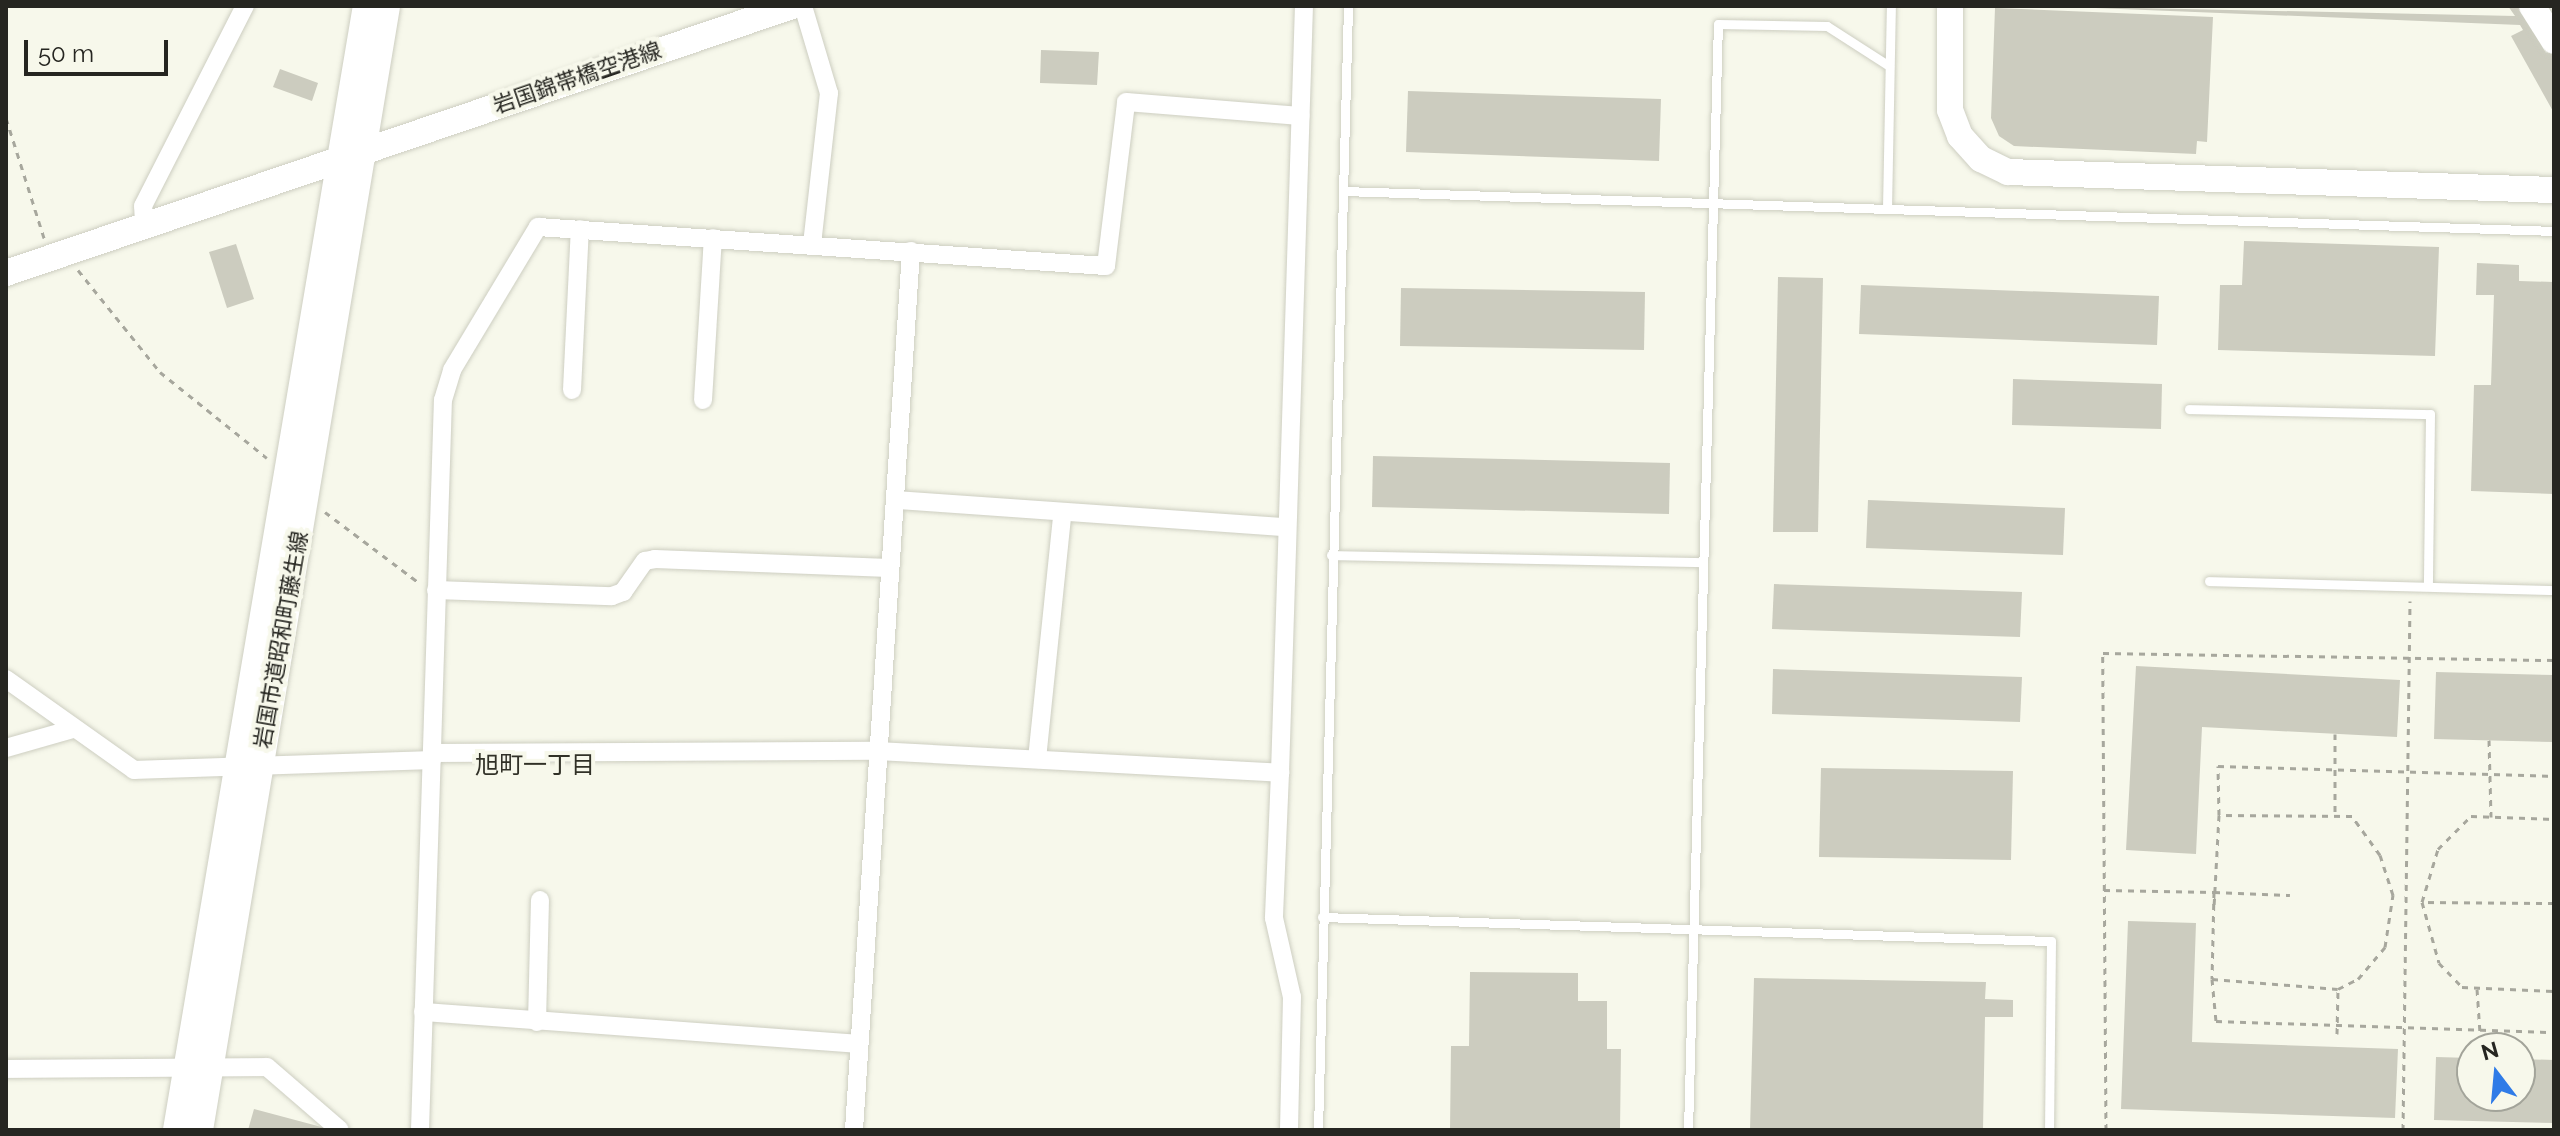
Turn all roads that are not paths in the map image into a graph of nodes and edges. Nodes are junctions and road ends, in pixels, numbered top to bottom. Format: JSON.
{"nodes":[{"id":1,"x":245,"y":6,"type":"edge"},
{"id":2,"x":366,"y":6,"type":"edge"},
{"id":3,"x":387,"y":6,"type":"edge"},
{"id":4,"x":792,"y":6,"type":"edge"},
{"id":5,"x":803,"y":6,"type":"edge"},
{"id":6,"x":1304,"y":6,"type":"edge"},
{"id":7,"x":1348,"y":6,"type":"edge"},
{"id":8,"x":1891,"y":6,"type":"edge"},
{"id":9,"x":1950,"y":6,"type":"edge"},
{"id":10,"x":2532,"y":6,"type":"edge"},
{"id":11,"x":2554,"y":41,"type":"edge"},
{"id":12,"x":1889,"y":66,"type":"junction"},
{"id":13,"x":1300,"y":116,"type":"junction"},
{"id":14,"x":352,"y":155,"type":"junction"},
{"id":15,"x":1343,"y":191,"type":"junction"},
{"id":16,"x":2549,"y":191,"type":"edge"},
{"id":17,"x":1714,"y":203,"type":"junction"},
{"id":18,"x":1887,"y":209,"type":"junction"},
{"id":19,"x":144,"y":223,"type":"junction"},
{"id":20,"x":580,"y":229,"type":"junction"},
{"id":21,"x":2554,"y":231,"type":"edge"},
{"id":22,"x":713,"y":238,"type":"junction"},
{"id":23,"x":812,"y":244,"type":"junction"},
{"id":24,"x":911,"y":251,"type":"junction"},
{"id":25,"x":6,"y":273,"type":"edge"},
{"id":26,"x":572,"y":390,"type":"dead end"},
{"id":27,"x":703,"y":400,"type":"dead end"},
{"id":28,"x":2189,"y":409,"type":"dead end"},
{"id":29,"x":897,"y":500,"type":"junction"},
{"id":30,"x":1062,"y":515,"type":"junction"},
{"id":31,"x":1284,"y":527,"type":"junction"},
{"id":32,"x":1331,"y":555,"type":"junction"},
{"id":33,"x":1702,"y":562,"type":"junction"},
{"id":34,"x":889,"y":568,"type":"junction"},
{"id":35,"x":2209,"y":581,"type":"dead end"},
{"id":36,"x":2428,"y":585,"type":"junction"},
{"id":37,"x":436,"y":590,"type":"junction"},
{"id":38,"x":2554,"y":590,"type":"edge"},
{"id":39,"x":6,"y":679,"type":"edge"},
{"id":40,"x":73,"y":729,"type":"junction"},
{"id":41,"x":6,"y":748,"type":"edge"},
{"id":42,"x":877,"y":751,"type":"junction"},
{"id":43,"x":432,"y":756,"type":"junction"},
{"id":44,"x":1037,"y":759,"type":"junction"},
{"id":45,"x":249,"y":765,"type":"junction"},
{"id":46,"x":1280,"y":773,"type":"junction"},
{"id":47,"x":540,"y":900,"type":"dead end"},
{"id":48,"x":1322,"y":917,"type":"junction"},
{"id":49,"x":1692,"y":926,"type":"junction"},
{"id":50,"x":423,"y":1012,"type":"junction"},
{"id":51,"x":537,"y":1022,"type":"junction"},
{"id":52,"x":858,"y":1044,"type":"junction"},
{"id":53,"x":199,"y":1064,"type":"junction"},
{"id":54,"x":6,"y":1069,"type":"edge"},
{"id":55,"x":418,"y":1126,"type":"edge"},
{"id":56,"x":176,"y":1130,"type":"edge"},
{"id":57,"x":200,"y":1130,"type":"edge"},
{"id":58,"x":340,"y":1130,"type":"edge"},
{"id":59,"x":854,"y":1130,"type":"edge"},
{"id":60,"x":1289,"y":1130,"type":"edge"},
{"id":61,"x":1318,"y":1130,"type":"edge"},
{"id":62,"x":1688,"y":1130,"type":"edge"},
{"id":63,"x":2049,"y":1130,"type":"edge"}],
"edges":[{"from":1,"to":19,"type":"street"},
{"from":2,"to":14,"type":"street"},
{"from":3,"to":14,"type":"street"},
{"from":4,"to":14,"type":"street","name":"岩国錦帯橋空港線"},
{"from":5,"to":23,"type":"street"},
{"from":6,"to":13,"type":"street"},
{"from":7,"to":15,"type":"lane"},
{"from":8,"to":12,"type":"lane"},
{"from":9,"to":16,"type":"street"},
{"from":10,"to":11,"type":"street"},
{"from":12,"to":17,"type":"lane"},
{"from":12,"to":18,"type":"lane"},
{"from":13,"to":24,"type":"street"},
{"from":13,"to":31,"type":"street"},
{"from":14,"to":19,"type":"street","name":"岩国錦帯橋空港線"},
{"from":14,"to":45,"type":"street","name":"岩国市道昭和町藤生線"},
{"from":14,"to":45,"type":"street","name":"岩国市道昭和町藤生線"},
{"from":15,"to":17,"type":"lane"},
{"from":15,"to":32,"type":"lane"},
{"from":17,"to":18,"type":"lane"},
{"from":17,"to":33,"type":"lane"},
{"from":18,"to":21,"type":"lane"},
{"from":19,"to":25,"type":"street","name":"岩国錦帯橋空港線"},
{"from":20,"to":22,"type":"street"},
{"from":20,"to":26,"type":"street"},
{"from":20,"to":37,"type":"street"},
{"from":22,"to":23,"type":"street"},
{"from":22,"to":27,"type":"street"},
{"from":23,"to":24,"type":"street"},
{"from":24,"to":29,"type":"street"},
{"from":28,"to":36,"type":"lane"},
{"from":29,"to":30,"type":"street"},
{"from":29,"to":34,"type":"street"},
{"from":30,"to":31,"type":"street"},
{"from":30,"to":44,"type":"street"},
{"from":31,"to":46,"type":"street"},
{"from":32,"to":33,"type":"lane"},
{"from":32,"to":48,"type":"lane"},
{"from":33,"to":49,"type":"lane"},
{"from":34,"to":37,"type":"street"},
{"from":34,"to":42,"type":"street"},
{"from":35,"to":36,"type":"lane"},
{"from":36,"to":38,"type":"lane"},
{"from":37,"to":43,"type":"street"},
{"from":39,"to":40,"type":"street"},
{"from":40,"to":41,"type":"street"},
{"from":40,"to":45,"type":"street"},
{"from":42,"to":43,"type":"street"},
{"from":42,"to":44,"type":"street"},
{"from":42,"to":52,"type":"street"},
{"from":43,"to":45,"type":"street"},
{"from":43,"to":50,"type":"street"},
{"from":44,"to":46,"type":"street"},
{"from":45,"to":53,"type":"street","name":"岩国市道昭和町藤生線"},
{"from":46,"to":60,"type":"street"},
{"from":47,"to":51,"type":"street"},
{"from":48,"to":49,"type":"lane"},
{"from":48,"to":61,"type":"lane"},
{"from":49,"to":62,"type":"lane"},
{"from":49,"to":63,"type":"lane"},
{"from":50,"to":51,"type":"street"},
{"from":50,"to":55,"type":"street"},
{"from":51,"to":52,"type":"street"},
{"from":52,"to":59,"type":"street"},
{"from":53,"to":54,"type":"street"},
{"from":53,"to":56,"type":"street","name":"岩国市道昭和町藤生線"},
{"from":53,"to":57,"type":"street","name":"岩国市道昭和町藤生線"},
{"from":53,"to":58,"type":"street"}]}
